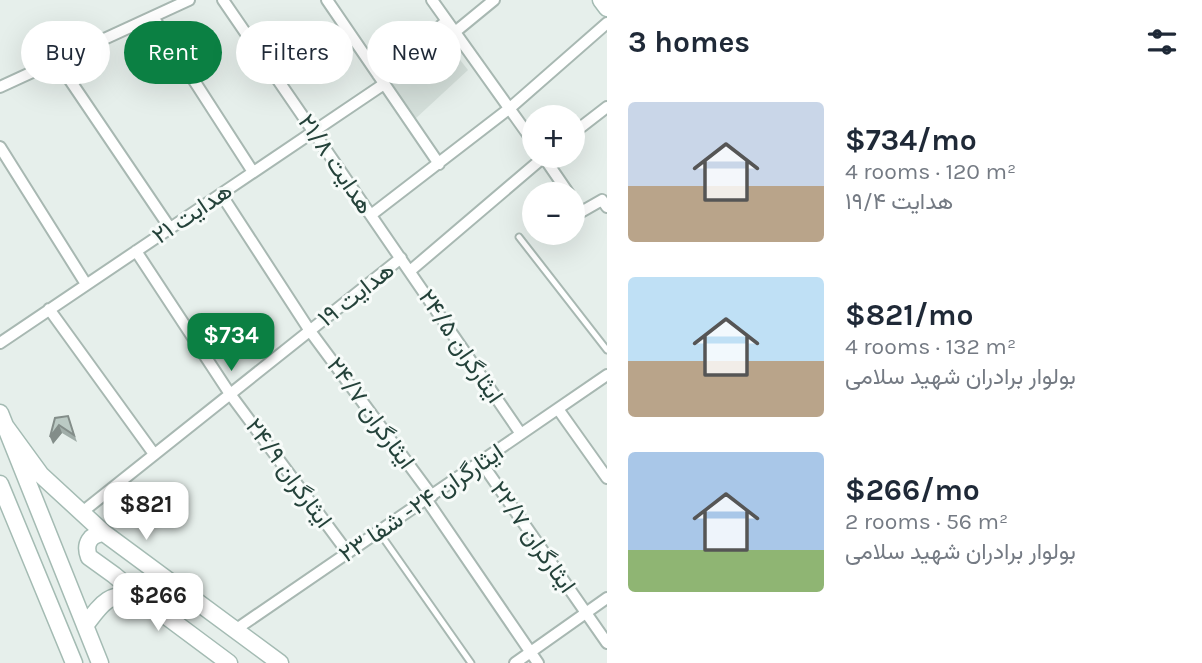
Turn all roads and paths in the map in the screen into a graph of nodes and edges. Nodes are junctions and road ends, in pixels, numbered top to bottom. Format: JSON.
{"nodes":[{"id":1,"x":189,"y":0,"type":"edge"},
{"id":2,"x":223,"y":0,"type":"edge"},
{"id":3,"x":327,"y":0,"type":"edge"},
{"id":4,"x":432,"y":0,"type":"edge"},
{"id":5,"x":495,"y":0,"type":"edge"},
{"id":6,"x":601,"y":0,"type":"edge"},
{"id":7,"x":607,"y":8,"type":"edge"},
{"id":8,"x":153,"y":17,"type":"junction"},
{"id":9,"x":447,"y":21,"type":"edge"},
{"id":10,"x":607,"y":23,"type":"edge"},
{"id":11,"x":461,"y":27,"type":"edge"},
{"id":12,"x":110,"y":37,"type":"edge"},
{"id":13,"x":461,"y":40,"type":"edge"},
{"id":14,"x":367,"y":59,"type":"edge"},
{"id":15,"x":21,"y":77,"type":"edge"},
{"id":16,"x":73,"y":84,"type":"edge"},
{"id":17,"x":375,"y":84,"type":"edge"},
{"id":18,"x":384,"y":84,"type":"edge"},
{"id":19,"x":0,"y":87,"type":"edge"},
{"id":20,"x":607,"y":107,"type":"edge"},
{"id":21,"x":510,"y":108,"type":"junction"},
{"id":22,"x":585,"y":124,"type":"edge"},
{"id":23,"x":522,"y":126,"type":"edge"},
{"id":24,"x":314,"y":131,"type":"junction"},
{"id":25,"x":0,"y":147,"type":"edge"},
{"id":26,"x":439,"y":164,"type":"junction"},
{"id":27,"x":530,"y":168,"type":"edge"},
{"id":28,"x":253,"y":172,"type":"junction"},
{"id":29,"x":221,"y":194,"type":"junction"},
{"id":30,"x":607,"y":207,"type":"edge"},
{"id":31,"x":585,"y":210,"type":"edge"},
{"id":32,"x":371,"y":215,"type":"junction"},
{"id":33,"x":170,"y":228,"type":"junction"},
{"id":34,"x":519,"y":237,"type":"dead end"},
{"id":35,"x":136,"y":251,"type":"junction"},
{"id":36,"x":401,"y":258,"type":"junction"},
{"id":37,"x":410,"y":271,"type":"junction"},
{"id":38,"x":86,"y":284,"type":"junction"},
{"id":39,"x":49,"y":309,"type":"junction"},
{"id":40,"x":310,"y":331,"type":"junction"},
{"id":41,"x":0,"y":343,"type":"edge"},
{"id":42,"x":607,"y":349,"type":"edge"},
{"id":43,"x":607,"y":375,"type":"edge"},
{"id":44,"x":230,"y":394,"type":"junction"},
{"id":45,"x":558,"y":409,"type":"junction"},
{"id":46,"x":3,"y":420,"type":"edge"},
{"id":47,"x":521,"y":434,"type":"junction"},
{"id":48,"x":154,"y":454,"type":"junction"},
{"id":49,"x":481,"y":462,"type":"junction"},
{"id":50,"x":607,"y":478,"type":"edge"},
{"id":51,"x":0,"y":484,"type":"edge"},
{"id":52,"x":429,"y":497,"type":"junction"},
{"id":53,"x":0,"y":504,"type":"edge"},
{"id":54,"x":81,"y":513,"type":"junction"},
{"id":55,"x":7,"y":515,"type":"edge"},
{"id":56,"x":379,"y":532,"type":"junction"},
{"id":57,"x":104,"y":533,"type":"junction"},
{"id":58,"x":348,"y":553,"type":"junction"},
{"id":59,"x":139,"y":596,"type":"junction"},
{"id":60,"x":607,"y":598,"type":"edge"},
{"id":61,"x":586,"y":613,"type":"junction"},
{"id":62,"x":85,"y":626,"type":"junction"},
{"id":63,"x":235,"y":630,"type":"junction"},
{"id":64,"x":607,"y":643,"type":"edge"},
{"id":65,"x":530,"y":653,"type":"junction"},
{"id":66,"x":74,"y":663,"type":"edge"},
{"id":67,"x":100,"y":663,"type":"edge"},
{"id":68,"x":229,"y":663,"type":"edge"},
{"id":69,"x":280,"y":663,"type":"edge"},
{"id":70,"x":471,"y":663,"type":"edge"},
{"id":71,"x":515,"y":663,"type":"edge"},
{"id":72,"x":538,"y":663,"type":"edge"}],
"edges":[{"from":1,"to":8,"type":"street"},
{"from":2,"to":24,"type":"street","name":"هدایت ۲۱/۸"},
{"from":3,"to":14,"type":"street"},
{"from":4,"to":9,"type":"street"},
{"from":5,"to":11,"type":"street"},
{"from":6,"to":7,"type":"street"},
{"from":8,"to":12,"type":"street"},
{"from":8,"to":28,"type":"street"},
{"from":10,"to":21,"type":"street"},
{"from":13,"to":21,"type":"street"},
{"from":15,"to":19,"type":"street"},
{"from":16,"to":33,"type":"street"},
{"from":17,"to":24,"type":"street","name":"هدایت ۲۱"},
{"from":18,"to":26,"type":"street"},
{"from":20,"to":22,"type":"street"},
{"from":21,"to":23,"type":"street"},
{"from":21,"to":26,"type":"street"},
{"from":24,"to":28,"type":"street","name":"هدایت ۲۱"},
{"from":24,"to":32,"type":"street","name":"هدایت ۲۱/۸"},
{"from":25,"to":38,"type":"street"},
{"from":26,"to":32,"type":"street"},
{"from":27,"to":37,"type":"street"},
{"from":28,"to":29,"type":"street","name":"هدایت ۲۱"},
{"from":29,"to":33,"type":"street","name":"هدایت ۲۱"},
{"from":29,"to":40,"type":"street","name":"ایثارگران ۲۴/۷"},
{"from":30,"to":31,"type":"street"},
{"from":32,"to":36,"type":"street","name":"هدایت ۲۱/۸"},
{"from":33,"to":35,"type":"street","name":"هدایت ۲۱"},
{"from":34,"to":42,"type":"lane"},
{"from":35,"to":38,"type":"street","name":"هدایت ۲۱"},
{"from":35,"to":44,"type":"street","name":"ایثارگران ۲۴/۹"},
{"from":36,"to":37,"type":"street","name":"ایثارگران ۲۴/۵"},
{"from":36,"to":40,"type":"street","name":"هدایت ۱۹"},
{"from":37,"to":47,"type":"street","name":"ایثارگران ۲۴/۵"},
{"from":38,"to":39,"type":"street","name":"هدایت ۲۱"},
{"from":39,"to":41,"type":"street","name":"هدایت ۲۱"},
{"from":39,"to":48,"type":"street"},
{"from":40,"to":44,"type":"street","name":"هدایت ۱۹"},
{"from":40,"to":52,"type":"street","name":"ایثارگران ۲۴/۷"},
{"from":43,"to":45,"type":"street","name":"ایثارگران ۲۴- شفا ۲۳"},
{"from":44,"to":48,"type":"street","name":"هدایت ۱۹"},
{"from":44,"to":58,"type":"street","name":"ایثارگران ۲۴/۹"},
{"from":45,"to":47,"type":"street","name":"ایثارگران ۲۴- شفا ۲۳"},
{"from":45,"to":50,"type":"street"},
{"from":46,"to":54,"type":"street"},
{"from":46,"to":62,"type":"street"},
{"from":47,"to":49,"type":"street","name":"ایثارگران ۲۴- شفا ۲۳"},
{"from":48,"to":54,"type":"street","name":"هدایت ۱۹"},
{"from":49,"to":52,"type":"street","name":"ایثارگران ۲۴- شفا ۲۳"},
{"from":49,"to":61,"type":"street","name":"ایثارگران ۲۲/۷"},
{"from":51,"to":55,"type":"street"},
{"from":52,"to":56,"type":"street","name":"ایثارگران ۲۴- شفا ۲۳"},
{"from":52,"to":65,"type":"street","name":"ایثارگران ۲۴/۷"},
{"from":53,"to":55,"type":"street"},
{"from":54,"to":57,"type":"street"},
{"from":55,"to":66,"type":"street"},
{"from":56,"to":58,"type":"street","name":"ایثارگران ۲۴- شفا ۲۳"},
{"from":56,"to":70,"type":"lane"},
{"from":57,"to":59,"type":"street"},
{"from":57,"to":63,"type":"street"},
{"from":58,"to":63,"type":"street","name":"ایثارگران ۲۴- شفا ۲۳"},
{"from":59,"to":62,"type":"street"},
{"from":59,"to":68,"type":"street"},
{"from":60,"to":61,"type":"street"},
{"from":61,"to":64,"type":"street","name":"ایثارگران ۲۲/۷"},
{"from":61,"to":65,"type":"street"},
{"from":62,"to":67,"type":"street"},
{"from":63,"to":69,"type":"street"},
{"from":65,"to":71,"type":"street"},
{"from":65,"to":72,"type":"street","name":"ایثارگران ۲۴/۷"}]}
